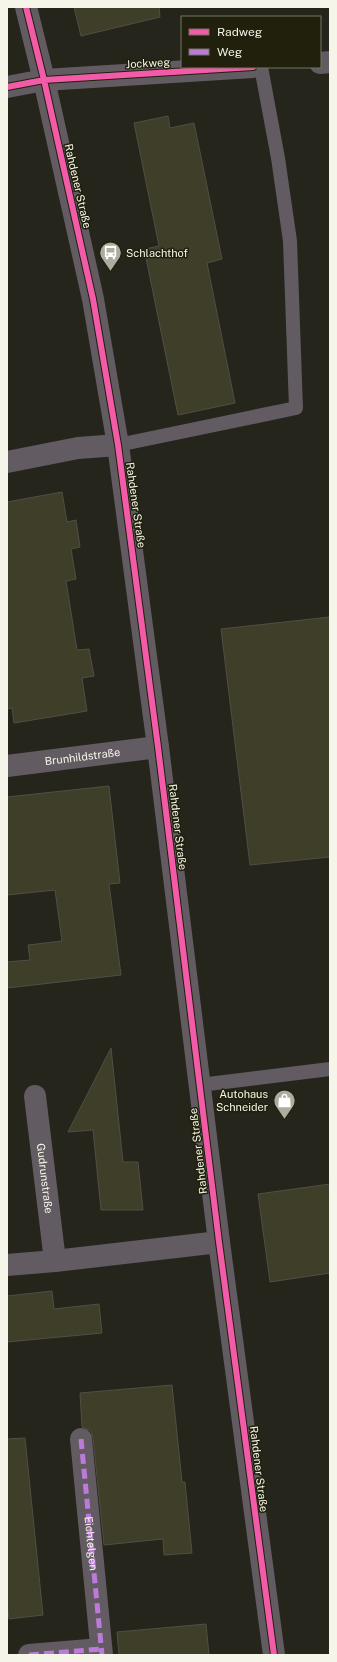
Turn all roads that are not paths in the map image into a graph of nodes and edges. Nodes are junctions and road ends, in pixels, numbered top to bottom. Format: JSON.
{"nodes":[{"id":1,"x":26,"y":7,"type":"edge"},
{"id":2,"x":237,"y":68,"type":"edge"},
{"id":3,"x":261,"y":68,"type":"edge"},
{"id":4,"x":44,"y":80,"type":"junction"},
{"id":5,"x":7,"y":87,"type":"edge"},
{"id":6,"x":118,"y":445,"type":"junction"},
{"id":7,"x":7,"y":462,"type":"edge"},
{"id":8,"x":158,"y":747,"type":"junction"},
{"id":9,"x":7,"y":766,"type":"edge"},
{"id":10,"x":330,"y":1069,"type":"edge"},
{"id":11,"x":200,"y":1085,"type":"junction"},
{"id":12,"x":35,"y":1096,"type":"dead end"},
{"id":13,"x":219,"y":1242,"type":"junction"},
{"id":14,"x":55,"y":1261,"type":"junction"},
{"id":15,"x":7,"y":1265,"type":"edge"},
{"id":16,"x":81,"y":1439,"type":"dead end"},
{"id":17,"x":101,"y":1652,"type":"edge"},
{"id":18,"x":29,"y":1655,"type":"edge"},
{"id":19,"x":274,"y":1655,"type":"edge"}],
"edges":[{"from":1,"to":4,"type":"street","name":"Rahdener Straße"},
{"from":2,"to":4,"type":"street","name":"Jockweg"},
{"from":3,"to":6,"type":"lane"},
{"from":4,"to":5,"type":"street","name":"Jockweg"},
{"from":4,"to":6,"type":"street","name":"Rahdener Straße"},
{"from":6,"to":7,"type":"street"},
{"from":6,"to":8,"type":"street","name":"Rahdener Straße"},
{"from":8,"to":9,"type":"street","name":"Brunhildstraße"},
{"from":8,"to":11,"type":"street","name":"Rahdener Straße"},
{"from":10,"to":11,"type":"lane"},
{"from":11,"to":13,"type":"street","name":"Rahdener Straße"},
{"from":12,"to":14,"type":"street","name":"Gudrunstraße"},
{"from":13,"to":14,"type":"street"},
{"from":13,"to":19,"type":"street","name":"Rahdener Straße"},
{"from":14,"to":15,"type":"street"},
{"from":16,"to":17,"type":"street","name":"Eichtelgen"},
{"from":17,"to":18,"type":"street","name":"Eichtelgen"}]}
